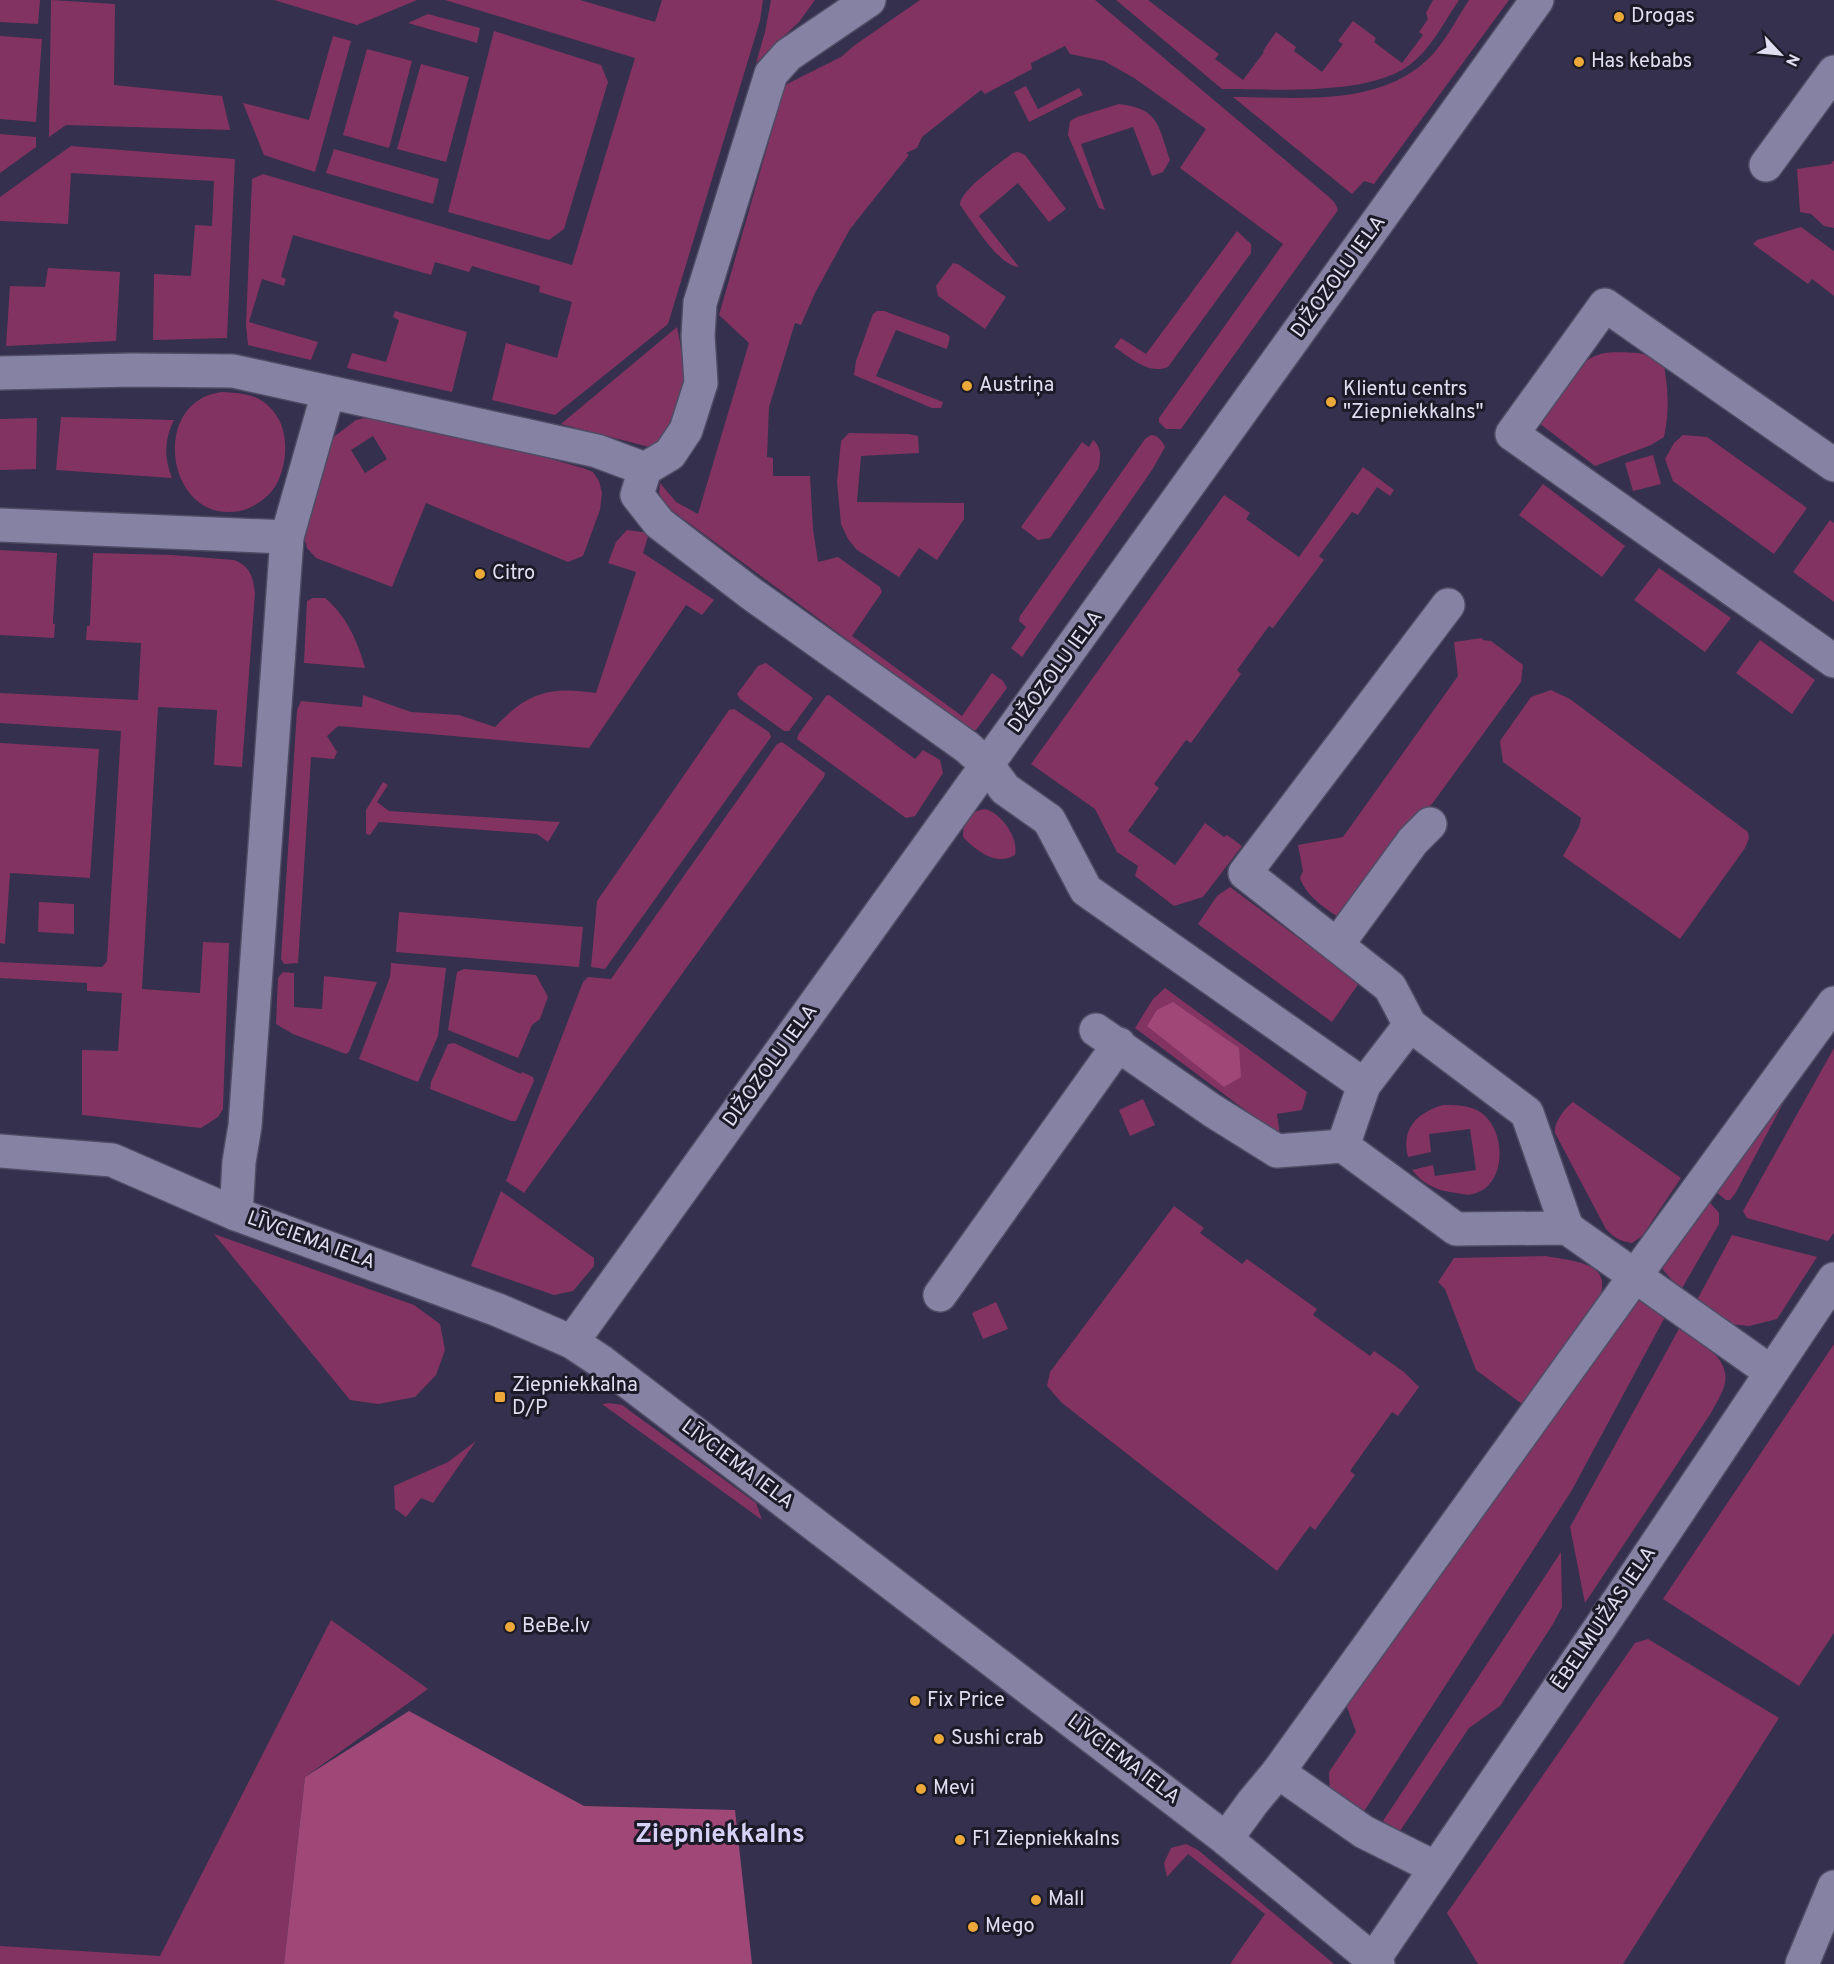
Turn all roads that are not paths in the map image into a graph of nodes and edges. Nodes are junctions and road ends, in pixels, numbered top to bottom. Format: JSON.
{"nodes":[{"id":1,"x":1537,"y":0,"type":"edge"},
{"id":2,"x":863,"y":2,"type":"edge"},
{"id":3,"x":1834,"y":72,"type":"edge"},
{"id":4,"x":1766,"y":165,"type":"dead end"},
{"id":5,"x":0,"y":373,"type":"edge"},
{"id":6,"x":328,"y":393,"type":"junction"},
{"id":7,"x":1834,"y":465,"type":"edge"},
{"id":8,"x":645,"y":469,"type":"junction"},
{"id":9,"x":0,"y":525,"type":"edge"},
{"id":10,"x":287,"y":537,"type":"junction"},
{"id":11,"x":1448,"y":604,"type":"dead end"},
{"id":12,"x":1834,"y":661,"type":"edge"},
{"id":13,"x":988,"y":766,"type":"junction"},
{"id":14,"x":1430,"y":824,"type":"dead end"},
{"id":15,"x":1337,"y":945,"type":"junction"},
{"id":16,"x":1834,"y":1003,"type":"edge"},
{"id":17,"x":1410,"y":1025,"type":"junction"},
{"id":18,"x":1364,"y":1085,"type":"junction"},
{"id":19,"x":1343,"y":1146,"type":"junction"},
{"id":20,"x":0,"y":1151,"type":"edge"},
{"id":21,"x":236,"y":1214,"type":"junction"},
{"id":22,"x":1567,"y":1228,"type":"junction"},
{"id":23,"x":1635,"y":1276,"type":"junction"},
{"id":24,"x":1834,"y":1279,"type":"edge"},
{"id":25,"x":940,"y":1295,"type":"dead end"},
{"id":26,"x":572,"y":1342,"type":"junction"},
{"id":27,"x":1771,"y":1372,"type":"junction"},
{"id":28,"x":1278,"y":1772,"type":"junction"},
{"id":29,"x":1226,"y":1839,"type":"junction"},
{"id":30,"x":1436,"y":1868,"type":"junction"},
{"id":31,"x":1834,"y":1887,"type":"edge"},
{"id":32,"x":1376,"y":1961,"type":"edge"},
{"id":33,"x":1802,"y":1964,"type":"edge"}],
"edges":[{"from":1,"to":13,"type":"street","name":"DIŽOZOLU IELA"},
{"from":2,"to":8,"type":"street"},
{"from":3,"to":4,"type":"street"},
{"from":5,"to":6,"type":"street"},
{"from":6,"to":8,"type":"street"},
{"from":6,"to":10,"type":"street"},
{"from":7,"to":12,"type":"street"},
{"from":8,"to":13,"type":"street"},
{"from":9,"to":10,"type":"street"},
{"from":10,"to":21,"type":"street"},
{"from":11,"to":15,"type":"street"},
{"from":13,"to":18,"type":"street"},
{"from":13,"to":26,"type":"street","name":"DIŽOZOLU IELA"},
{"from":14,"to":15,"type":"street"},
{"from":15,"to":17,"type":"street"},
{"from":16,"to":23,"type":"street"},
{"from":17,"to":18,"type":"street"},
{"from":17,"to":22,"type":"street"},
{"from":18,"to":19,"type":"street"},
{"from":19,"to":22,"type":"street"},
{"from":19,"to":25,"type":"street"},
{"from":20,"to":21,"type":"street","name":"LĪVCIEMA IELA"},
{"from":21,"to":26,"type":"street","name":"LĪVCIEMA IELA"},
{"from":22,"to":23,"type":"street"},
{"from":23,"to":27,"type":"street"},
{"from":23,"to":28,"type":"street"},
{"from":24,"to":27,"type":"street","name":"ĒBELMUIŽAS IELA"},
{"from":26,"to":29,"type":"street","name":"LĪVCIEMA IELA"},
{"from":27,"to":30,"type":"street","name":"ĒBELMUIŽAS IELA"},
{"from":28,"to":29,"type":"street"},
{"from":28,"to":30,"type":"street"},
{"from":29,"to":32,"type":"street","name":"LĪVCIEMA IELA"},
{"from":30,"to":32,"type":"street","name":"ĒBELMUIŽAS IELA"},
{"from":31,"to":33,"type":"street"}]}
